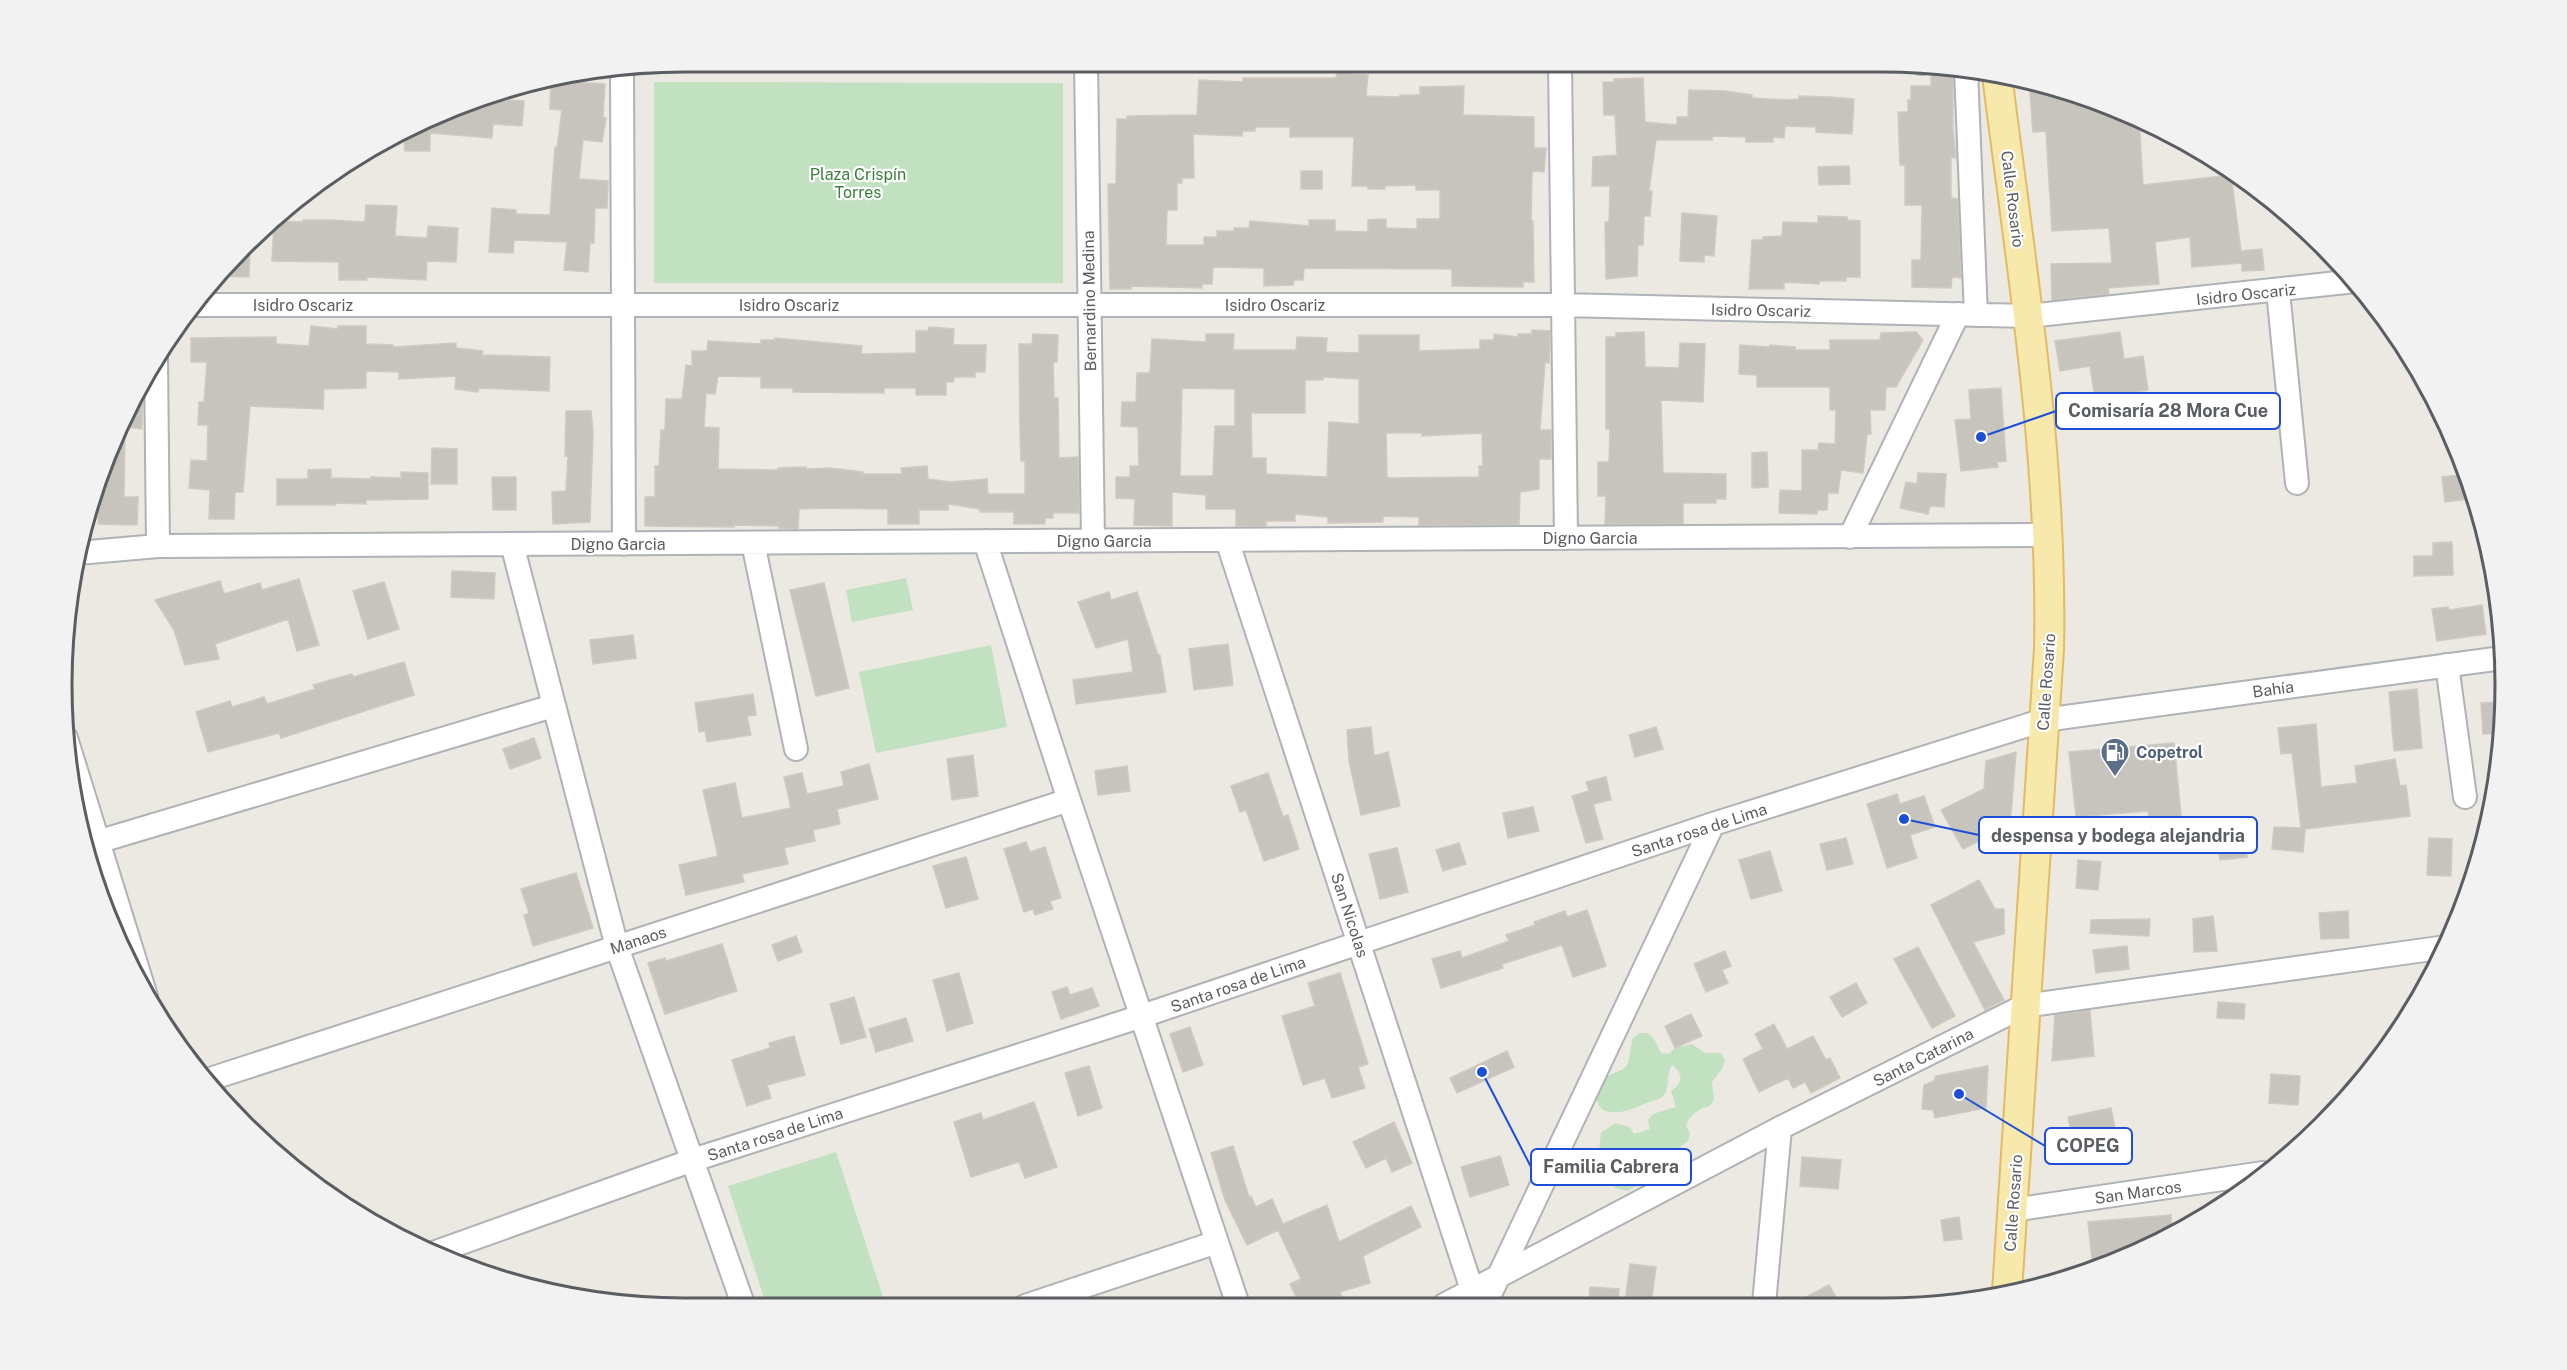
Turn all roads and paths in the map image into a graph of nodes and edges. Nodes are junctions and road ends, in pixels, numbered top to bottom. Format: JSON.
{"nodes":[{"id":1,"x":1086,"y":72,"type":"edge"},
{"id":2,"x":1560,"y":72,"type":"edge"},
{"id":3,"x":622,"y":75,"type":"edge"},
{"id":4,"x":1966,"y":78,"type":"edge"},
{"id":5,"x":1998,"y":83,"type":"edge"},
{"id":6,"x":2007,"y":153,"type":"junction"},
{"id":7,"x":1970,"y":155,"type":"junction"},
{"id":8,"x":2344,"y":283,"type":"edge"},
{"id":9,"x":2278,"y":291,"type":"junction"},
{"id":10,"x":205,"y":305,"type":"edge"},
{"id":11,"x":623,"y":305,"type":"junction"},
{"id":12,"x":1089,"y":305,"type":"junction"},
{"id":13,"x":1563,"y":305,"type":"junction"},
{"id":14,"x":1967,"y":315,"type":"junction"},
{"id":15,"x":2028,"y":316,"type":"junction"},
{"id":16,"x":156,"y":374,"type":"edge"},
{"id":17,"x":2297,"y":483,"type":"dead end"},
{"id":18,"x":2049,"y":535,"type":"junction"},
{"id":19,"x":1850,"y":537,"type":"junction"},
{"id":20,"x":1566,"y":538,"type":"junction"},
{"id":21,"x":1227,"y":540,"type":"junction"},
{"id":22,"x":985,"y":541,"type":"junction"},
{"id":23,"x":1093,"y":541,"type":"junction"},
{"id":24,"x":753,"y":543,"type":"junction"},
{"id":25,"x":512,"y":544,"type":"junction"},
{"id":26,"x":624,"y":544,"type":"junction"},
{"id":27,"x":158,"y":546,"type":"junction"},
{"id":28,"x":87,"y":552,"type":"edge"},
{"id":29,"x":2494,"y":659,"type":"edge"},
{"id":30,"x":2447,"y":666,"type":"junction"},
{"id":31,"x":553,"y":706,"type":"junction"},
{"id":32,"x":2044,"y":720,"type":"junction"},
{"id":33,"x":796,"y":749,"type":"dead end"},
{"id":34,"x":81,"y":789,"type":"edge"},
{"id":35,"x":2465,"y":797,"type":"dead end"},
{"id":36,"x":1069,"y":800,"type":"junction"},
{"id":37,"x":1713,"y":824,"type":"junction"},
{"id":38,"x":97,"y":842,"type":"junction"},
{"id":39,"x":129,"y":942,"type":"edge"},
{"id":40,"x":1359,"y":943,"type":"junction"},
{"id":41,"x":617,"y":947,"type":"junction"},
{"id":42,"x":2435,"y":948,"type":"edge"},
{"id":43,"x":2024,"y":1006,"type":"junction"},
{"id":44,"x":1142,"y":1016,"type":"junction"},
{"id":45,"x":215,"y":1077,"type":"edge"},
{"id":46,"x":1780,"y":1128,"type":"junction"},
{"id":47,"x":693,"y":1160,"type":"junction"},
{"id":48,"x":2250,"y":1175,"type":"edge"},
{"id":49,"x":2013,"y":1210,"type":"junction"},
{"id":50,"x":1217,"y":1242,"type":"junction"},
{"id":51,"x":445,"y":1249,"type":"edge"},
{"id":52,"x":1497,"y":1277,"type":"junction"},
{"id":53,"x":2008,"y":1285,"type":"edge"},
{"id":54,"x":1478,"y":1297,"type":"edge"},
{"id":55,"x":741,"y":1298,"type":"edge"},
{"id":56,"x":1049,"y":1298,"type":"edge"},
{"id":57,"x":1236,"y":1298,"type":"edge"},
{"id":58,"x":1765,"y":1298,"type":"edge"}],
"edges":[{"from":1,"to":12,"type":"street","name":"Bernardino Medina"},
{"from":2,"to":13,"type":"street"},
{"from":3,"to":11,"type":"street"},
{"from":4,"to":7,"type":"street"},
{"from":5,"to":6,"type":"main road","name":"Calle Rosario"},
{"from":6,"to":7,"type":"street"},
{"from":6,"to":15,"type":"main road","name":"Calle Rosario"},
{"from":7,"to":14,"type":"street"},
{"from":8,"to":9,"type":"street","name":"Isidro Oscariz"},
{"from":9,"to":15,"type":"street","name":"Isidro Oscariz"},
{"from":9,"to":17,"type":"street"},
{"from":10,"to":11,"type":"street","name":"Isidro Oscariz"},
{"from":11,"to":12,"type":"street","name":"Isidro Oscariz"},
{"from":11,"to":26,"type":"street"},
{"from":12,"to":13,"type":"street","name":"Isidro Oscariz"},
{"from":12,"to":23,"type":"street","name":"Bernardino Medina"},
{"from":13,"to":14,"type":"street","name":"Isidro Oscariz"},
{"from":13,"to":20,"type":"street"},
{"from":14,"to":15,"type":"street","name":"Isidro Oscariz"},
{"from":14,"to":19,"type":"street"},
{"from":15,"to":18,"type":"main road","name":"Calle Rosario"},
{"from":16,"to":27,"type":"street"},
{"from":18,"to":19,"type":"street","name":"Digno Garcia"},
{"from":18,"to":32,"type":"main road","name":"Calle Rosario"},
{"from":19,"to":20,"type":"street","name":"Digno Garcia"},
{"from":20,"to":21,"type":"street","name":"Digno Garcia"},
{"from":21,"to":23,"type":"street","name":"Digno Garcia"},
{"from":21,"to":40,"type":"street","name":"San Nicolas"},
{"from":22,"to":23,"type":"street","name":"Digno Garcia"},
{"from":22,"to":24,"type":"street","name":"Digno Garcia"},
{"from":22,"to":36,"type":"street"},
{"from":24,"to":26,"type":"street","name":"Digno Garcia"},
{"from":24,"to":33,"type":"street"},
{"from":25,"to":26,"type":"street","name":"Digno Garcia"},
{"from":25,"to":27,"type":"street","name":"Digno Garcia"},
{"from":25,"to":31,"type":"street"},
{"from":27,"to":28,"type":"street","name":"Digno Garcia"},
{"from":29,"to":30,"type":"street","name":"Bahía"},
{"from":30,"to":32,"type":"street","name":"Bahía"},
{"from":30,"to":35,"type":"street"},
{"from":31,"to":38,"type":"street"},
{"from":31,"to":41,"type":"street"},
{"from":32,"to":37,"type":"street","name":"Santa rosa de Lima"},
{"from":32,"to":43,"type":"main road","name":"Calle Rosario"},
{"from":34,"to":38,"type":"street"},
{"from":36,"to":41,"type":"street","name":"Manaos"},
{"from":36,"to":44,"type":"street"},
{"from":37,"to":40,"type":"street","name":"Santa rosa de Lima"},
{"from":37,"to":52,"type":"street"},
{"from":38,"to":39,"type":"street"},
{"from":40,"to":44,"type":"street","name":"Santa rosa de Lima"},
{"from":40,"to":54,"type":"street","name":"San Nicolas"},
{"from":41,"to":45,"type":"street","name":"Manaos"},
{"from":41,"to":47,"type":"street"},
{"from":42,"to":43,"type":"street","name":"Santa Catarina"},
{"from":43,"to":46,"type":"street","name":"Santa Catarina"},
{"from":43,"to":49,"type":"main road","name":"Calle Rosario"},
{"from":44,"to":47,"type":"street","name":"Santa rosa de Lima"},
{"from":44,"to":50,"type":"street"},
{"from":46,"to":52,"type":"street","name":"Santa Catarina"},
{"from":46,"to":58,"type":"street"},
{"from":47,"to":51,"type":"street","name":"Santa rosa de Lima"},
{"from":47,"to":55,"type":"street"},
{"from":48,"to":49,"type":"street","name":"San Marcos"},
{"from":49,"to":53,"type":"main road","name":"Calle Rosario"},
{"from":50,"to":56,"type":"street"},
{"from":50,"to":57,"type":"street"},
{"from":52,"to":54,"type":"street","name":"Santa Catarina"}]}
